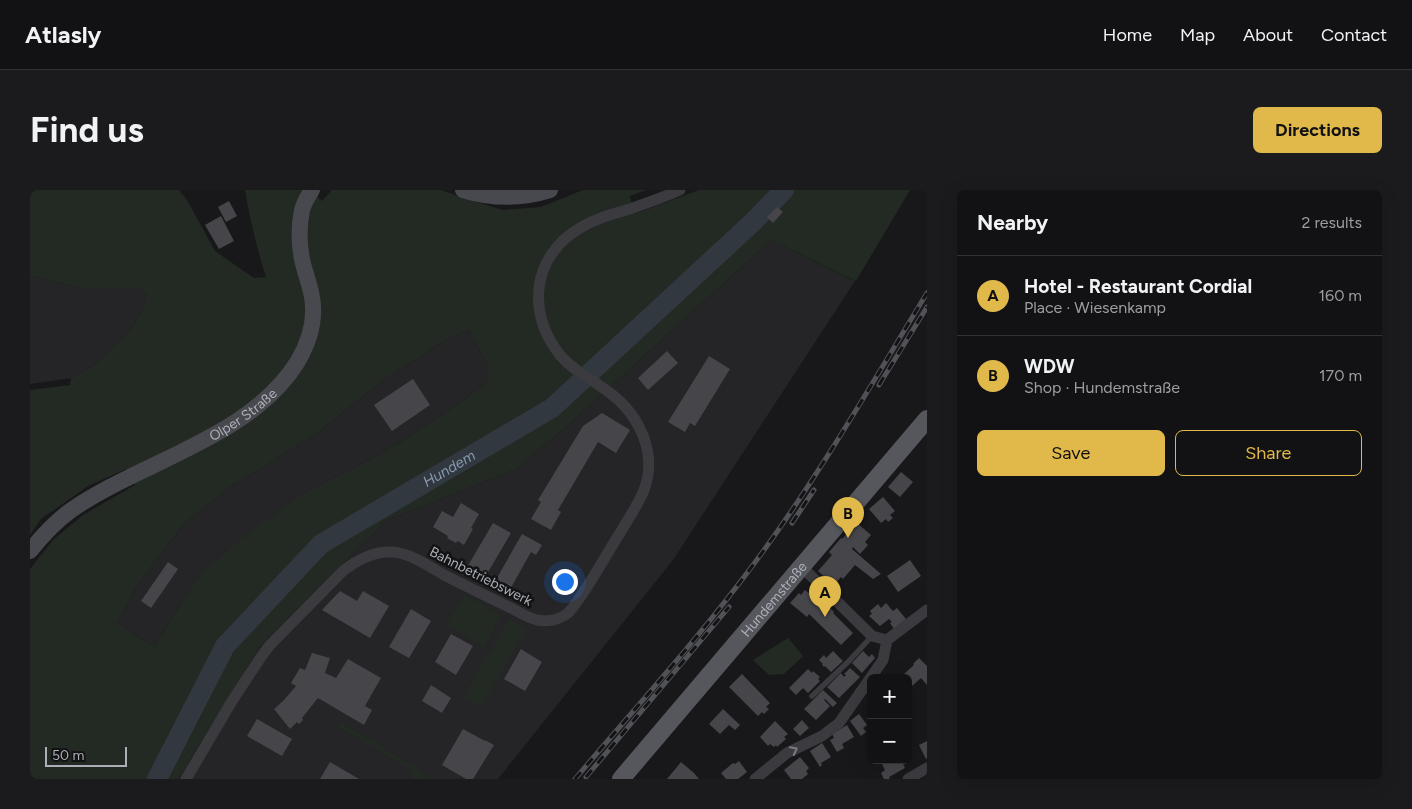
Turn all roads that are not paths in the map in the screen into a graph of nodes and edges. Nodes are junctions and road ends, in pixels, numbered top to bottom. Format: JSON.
{"nodes":[{"id":1,"x":312,"y":190,"type":"edge"},
{"id":2,"x":463,"y":190,"type":"edge"},
{"id":3,"x":550,"y":190,"type":"edge"},
{"id":4,"x":680,"y":190,"type":"edge"},
{"id":5,"x":927,"y":419,"type":"edge"},
{"id":6,"x":30,"y":551,"type":"edge"},
{"id":7,"x":802,"y":567,"type":"junction"},
{"id":8,"x":927,"y":610,"type":"edge"},
{"id":9,"x":872,"y":636,"type":"junction"},
{"id":10,"x":887,"y":640,"type":"junction"},
{"id":11,"x":812,"y":696,"type":"dead end"},
{"id":12,"x":926,"y":770,"type":"edge"},
{"id":13,"x":186,"y":779,"type":"edge"},
{"id":14,"x":621,"y":779,"type":"edge"},
{"id":15,"x":754,"y":779,"type":"edge"},
{"id":16,"x":908,"y":779,"type":"edge"}],
"edges":[{"from":1,"to":6,"type":"main road","name":"Olper Straße"},
{"from":2,"to":3,"type":"main road"},
{"from":4,"to":13,"type":"street","name":"Bahnbetriebswerk"},
{"from":5,"to":7,"type":"main road","name":"Hundemstraße"},
{"from":7,"to":9,"type":"street"},
{"from":7,"to":14,"type":"main road","name":"Hundemstraße"},
{"from":8,"to":10,"type":"street"},
{"from":9,"to":10,"type":"street"},
{"from":9,"to":11,"type":"lane"},
{"from":15,"to":10,"type":"street","one_way":true},
{"from":12,"to":16,"type":"street"}]}
